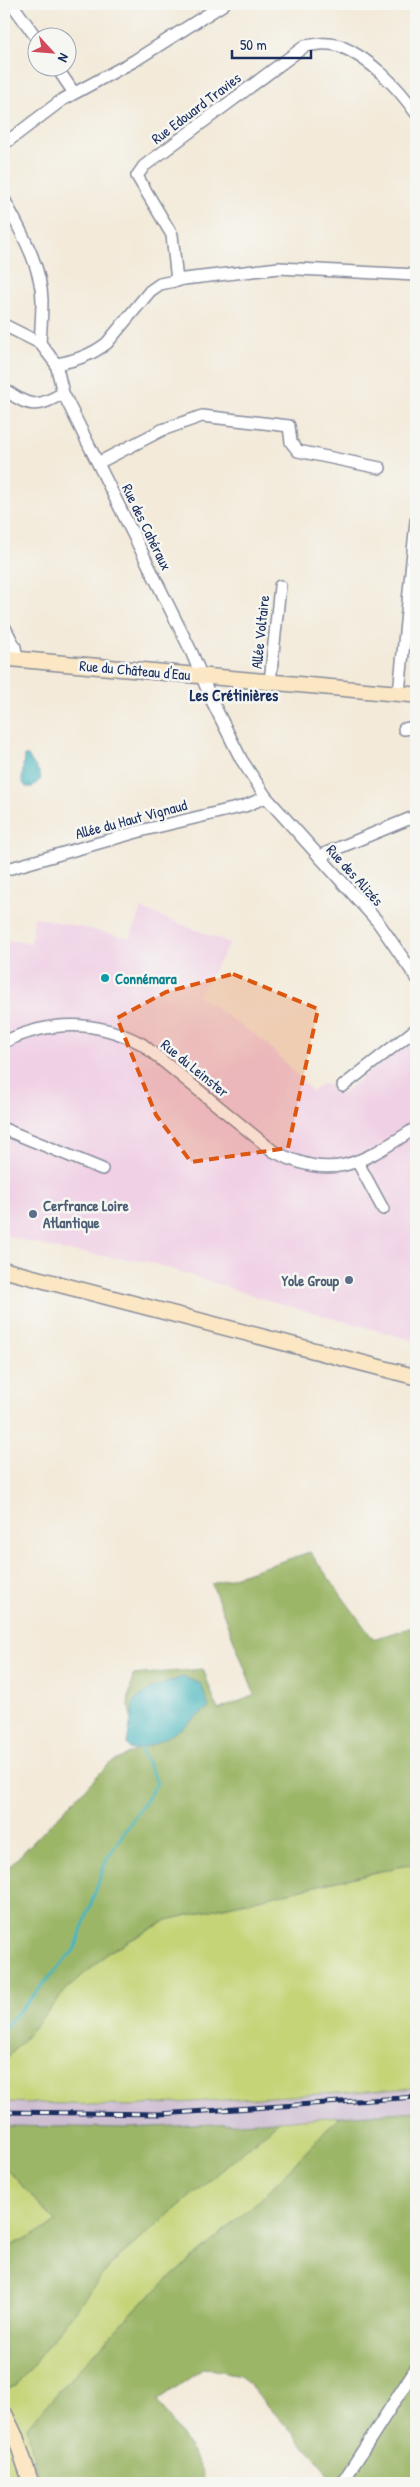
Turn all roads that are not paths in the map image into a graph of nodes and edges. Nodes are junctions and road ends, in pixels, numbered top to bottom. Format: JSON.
{"nodes":[{"id":1,"x":12,"y":4,"type":"edge"},
{"id":2,"x":224,"y":4,"type":"edge"},
{"id":3,"x":29,"y":28,"type":"edge"},
{"id":4,"x":63,"y":78,"type":"edge"},
{"id":5,"x":74,"y":93,"type":"junction"},
{"id":6,"x":416,"y":113,"type":"edge"},
{"id":7,"x":4,"y":144,"type":"edge"},
{"id":8,"x":4,"y":199,"type":"edge"},
{"id":9,"x":416,"y":275,"type":"edge"},
{"id":10,"x":177,"y":281,"type":"junction"},
{"id":11,"x":4,"y":325,"type":"edge"},
{"id":12,"x":40,"y":343,"type":"junction"},
{"id":13,"x":56,"y":364,"type":"junction"},
{"id":14,"x":4,"y":389,"type":"edge"},
{"id":15,"x":63,"y":393,"type":"junction"},
{"id":16,"x":98,"y":462,"type":"junction"},
{"id":17,"x":380,"y":468,"type":"dead end"},
{"id":18,"x":416,"y":521,"type":"edge"},
{"id":19,"x":280,"y":586,"type":"dead end"},
{"id":20,"x":413,"y":589,"type":"edge"},
{"id":21,"x":4,"y":626,"type":"edge"},
{"id":22,"x":10,"y":659,"type":"edge"},
{"id":23,"x":203,"y":676,"type":"junction"},
{"id":24,"x":270,"y":682,"type":"junction"},
{"id":25,"x":399,"y":693,"type":"junction"},
{"id":26,"x":416,"y":695,"type":"edge"},
{"id":27,"x":416,"y":727,"type":"edge"},
{"id":28,"x":404,"y":729,"type":"dead end"},
{"id":29,"x":266,"y":797,"type":"junction"},
{"id":30,"x":416,"y":816,"type":"edge"},
{"id":31,"x":319,"y":856,"type":"junction"},
{"id":32,"x":4,"y":870,"type":"edge"},
{"id":33,"x":416,"y":977,"type":"edge"},
{"id":34,"x":416,"y":1029,"type":"edge"},
{"id":35,"x":4,"y":1042,"type":"edge"},
{"id":36,"x":343,"y":1086,"type":"dead end"},
{"id":37,"x":416,"y":1128,"type":"edge"},
{"id":38,"x":4,"y":1129,"type":"edge"},
{"id":39,"x":357,"y":1161,"type":"junction"},
{"id":40,"x":102,"y":1169,"type":"dead end"},
{"id":41,"x":383,"y":1209,"type":"dead end"},
{"id":42,"x":4,"y":1270,"type":"edge"},
{"id":43,"x":416,"y":1377,"type":"edge"},
{"id":44,"x":416,"y":2368,"type":"edge"},
{"id":45,"x":4,"y":2413,"type":"edge"},
{"id":46,"x":31,"y":2483,"type":"edge"},
{"id":47,"x":342,"y":2483,"type":"edge"}],
"edges":[{"from":1,"to":3,"type":"street"},
{"from":2,"to":5,"type":"street"},
{"from":4,"to":5,"type":"street"},
{"from":5,"to":7,"type":"street"},
{"from":6,"to":10,"type":"street","name":"Rue Edouard Travies"},
{"from":8,"to":12,"type":"street"},
{"from":9,"to":10,"type":"street"},
{"from":10,"to":13,"type":"street"},
{"from":11,"to":12,"type":"street"},
{"from":12,"to":13,"type":"street","name":"Rue des Cahéraux"},
{"from":13,"to":15,"type":"street","name":"Rue des Cahéraux"},
{"from":14,"to":15,"type":"street"},
{"from":15,"to":16,"type":"street","name":"Rue des Cahéraux"},
{"from":16,"to":17,"type":"street"},
{"from":16,"to":23,"type":"street","name":"Rue des Cahéraux"},
{"from":18,"to":20,"type":"street"},
{"from":19,"to":24,"type":"street","name":"Allée Voltaire"},
{"from":20,"to":25,"type":"street"},
{"from":21,"to":22,"type":"street"},
{"from":22,"to":23,"type":"street","name":"Rue du Château d'Eau"},
{"from":23,"to":24,"type":"street","name":"Rue du Château d'Eau"},
{"from":23,"to":29,"type":"street","name":"Rue des Cahéraux"},
{"from":24,"to":25,"type":"street","name":"Rue du Château d'Eau"},
{"from":25,"to":26,"type":"street","name":"Rue du Château d'Eau"},
{"from":27,"to":28,"type":"street"},
{"from":29,"to":31,"type":"street","name":"Rue des Alizés"},
{"from":29,"to":32,"type":"street","name":"Allée du Haut Vignaud"},
{"from":30,"to":31,"type":"street"},
{"from":31,"to":33,"type":"street","name":"Rue des Alizés"},
{"from":34,"to":36,"type":"street"},
{"from":35,"to":39,"type":"street","name":"Rue du Leinster"},
{"from":37,"to":39,"type":"street","name":"Rue du Leinster"},
{"from":38,"to":40,"type":"street"},
{"from":39,"to":41,"type":"street"},
{"from":42,"to":43,"type":"street"},
{"from":44,"to":47,"type":"street"},
{"from":45,"to":46,"type":"street"}]}
